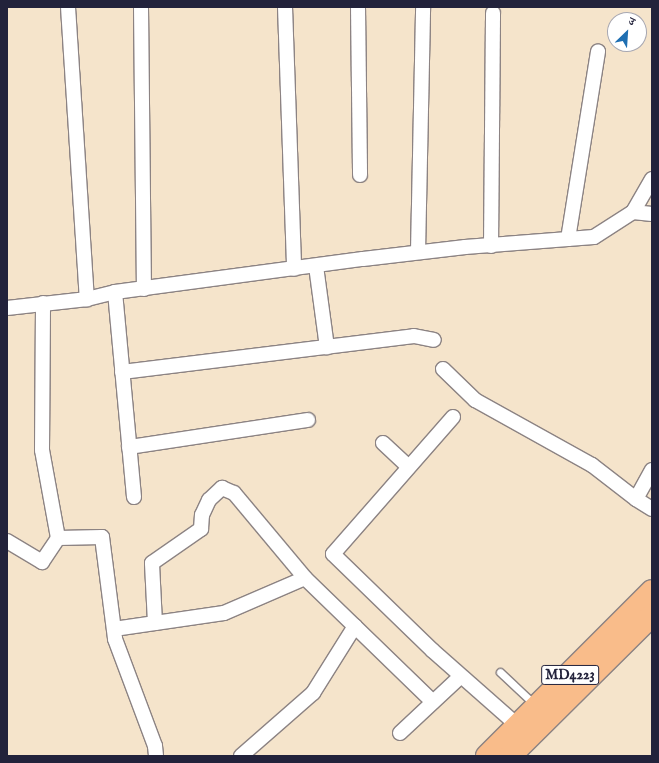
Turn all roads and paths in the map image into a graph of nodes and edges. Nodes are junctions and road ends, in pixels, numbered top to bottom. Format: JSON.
{"nodes":[{"id":1,"x":68,"y":7,"type":"edge"},
{"id":2,"x":140,"y":7,"type":"edge"},
{"id":3,"x":285,"y":7,"type":"edge"},
{"id":4,"x":358,"y":7,"type":"edge"},
{"id":5,"x":423,"y":7,"type":"edge"},
{"id":6,"x":493,"y":13,"type":"dead end"},
{"id":7,"x":598,"y":51,"type":"dead end"},
{"id":8,"x":360,"y":175,"type":"dead end"},
{"id":9,"x":652,"y":179,"type":"edge"},
{"id":10,"x":633,"y":212,"type":"junction"},
{"id":11,"x":652,"y":214,"type":"edge"},
{"id":12,"x":568,"y":239,"type":"junction"},
{"id":13,"x":491,"y":246,"type":"junction"},
{"id":14,"x":418,"y":252,"type":"junction"},
{"id":15,"x":316,"y":266,"type":"junction"},
{"id":16,"x":294,"y":269,"type":"junction"},
{"id":17,"x":144,"y":289,"type":"junction"},
{"id":18,"x":115,"y":292,"type":"junction"},
{"id":19,"x":88,"y":299,"type":"junction"},
{"id":20,"x":43,"y":303,"type":"junction"},
{"id":21,"x":7,"y":308,"type":"edge"},
{"id":22,"x":434,"y":340,"type":"dead end"},
{"id":23,"x":327,"y":347,"type":"junction"},
{"id":24,"x":443,"y":368,"type":"dead end"},
{"id":25,"x":122,"y":372,"type":"junction"},
{"id":26,"x":453,"y":417,"type":"dead end"},
{"id":27,"x":308,"y":420,"type":"dead end"},
{"id":28,"x":383,"y":443,"type":"dead end"},
{"id":29,"x":129,"y":447,"type":"junction"},
{"id":30,"x":409,"y":467,"type":"junction"},
{"id":31,"x":652,"y":470,"type":"edge"},
{"id":32,"x":134,"y":497,"type":"dead end"},
{"id":33,"x":636,"y":500,"type":"junction"},
{"id":34,"x":652,"y":509,"type":"edge"},
{"id":35,"x":58,"y":538,"type":"junction"},
{"id":36,"x":7,"y":540,"type":"edge"},
{"id":37,"x":305,"y":578,"type":"junction"},
{"id":38,"x":652,"y":591,"type":"edge"},
{"id":39,"x":652,"y":615,"type":"edge"},
{"id":40,"x":155,"y":623,"type":"junction"},
{"id":41,"x":355,"y":626,"type":"junction"},
{"id":42,"x":114,"y":629,"type":"junction"},
{"id":43,"x":500,"y":672,"type":"dead end"},
{"id":44,"x":461,"y":676,"type":"junction"},
{"id":45,"x":434,"y":702,"type":"junction"},
{"id":46,"x":537,"y":707,"type":"junction"},
{"id":47,"x":518,"y":726,"type":"junction"},
{"id":48,"x":400,"y":733,"type":"dead end"},
{"id":49,"x":156,"y":756,"type":"edge"},
{"id":50,"x":241,"y":756,"type":"edge"},
{"id":51,"x":487,"y":756,"type":"edge"},
{"id":52,"x":510,"y":756,"type":"edge"}],
"edges":[{"from":1,"to":19,"type":"street"},
{"from":2,"to":17,"type":"street"},
{"from":3,"to":16,"type":"street"},
{"from":4,"to":8,"type":"street"},
{"from":5,"to":14,"type":"street"},
{"from":6,"to":13,"type":"street"},
{"from":7,"to":12,"type":"street"},
{"from":9,"to":10,"type":"street"},
{"from":10,"to":11,"type":"street"},
{"from":10,"to":12,"type":"street"},
{"from":12,"to":13,"type":"street"},
{"from":13,"to":14,"type":"street"},
{"from":14,"to":15,"type":"street"},
{"from":15,"to":16,"type":"street"},
{"from":15,"to":23,"type":"street"},
{"from":16,"to":17,"type":"street"},
{"from":17,"to":18,"type":"street"},
{"from":18,"to":19,"type":"street"},
{"from":18,"to":25,"type":"street"},
{"from":19,"to":20,"type":"street"},
{"from":20,"to":21,"type":"street"},
{"from":20,"to":35,"type":"street"},
{"from":22,"to":23,"type":"street"},
{"from":23,"to":25,"type":"street"},
{"from":24,"to":33,"type":"street"},
{"from":25,"to":29,"type":"street"},
{"from":26,"to":30,"type":"street"},
{"from":27,"to":29,"type":"street"},
{"from":28,"to":30,"type":"street"},
{"from":29,"to":32,"type":"street"},
{"from":30,"to":44,"type":"street"},
{"from":31,"to":33,"type":"street"},
{"from":33,"to":34,"type":"street"},
{"from":35,"to":36,"type":"street"},
{"from":35,"to":42,"type":"street"},
{"from":37,"to":40,"type":"street"},
{"from":37,"to":40,"type":"street"},
{"from":37,"to":41,"type":"street"},
{"from":38,"to":46,"type":"main road","number":"MD4223"},
{"from":39,"to":52,"type":"main road","number":"MD4223"},
{"from":40,"to":42,"type":"street"},
{"from":41,"to":45,"type":"street"},
{"from":41,"to":50,"type":"street"},
{"from":42,"to":49,"type":"street"},
{"from":43,"to":46,"type":"lane"},
{"from":44,"to":45,"type":"street"},
{"from":44,"to":47,"type":"street"},
{"from":45,"to":48,"type":"street"},
{"from":46,"to":47,"type":"main road","number":"MD4223"},
{"from":47,"to":51,"type":"main road","number":"MD4223"}]}
